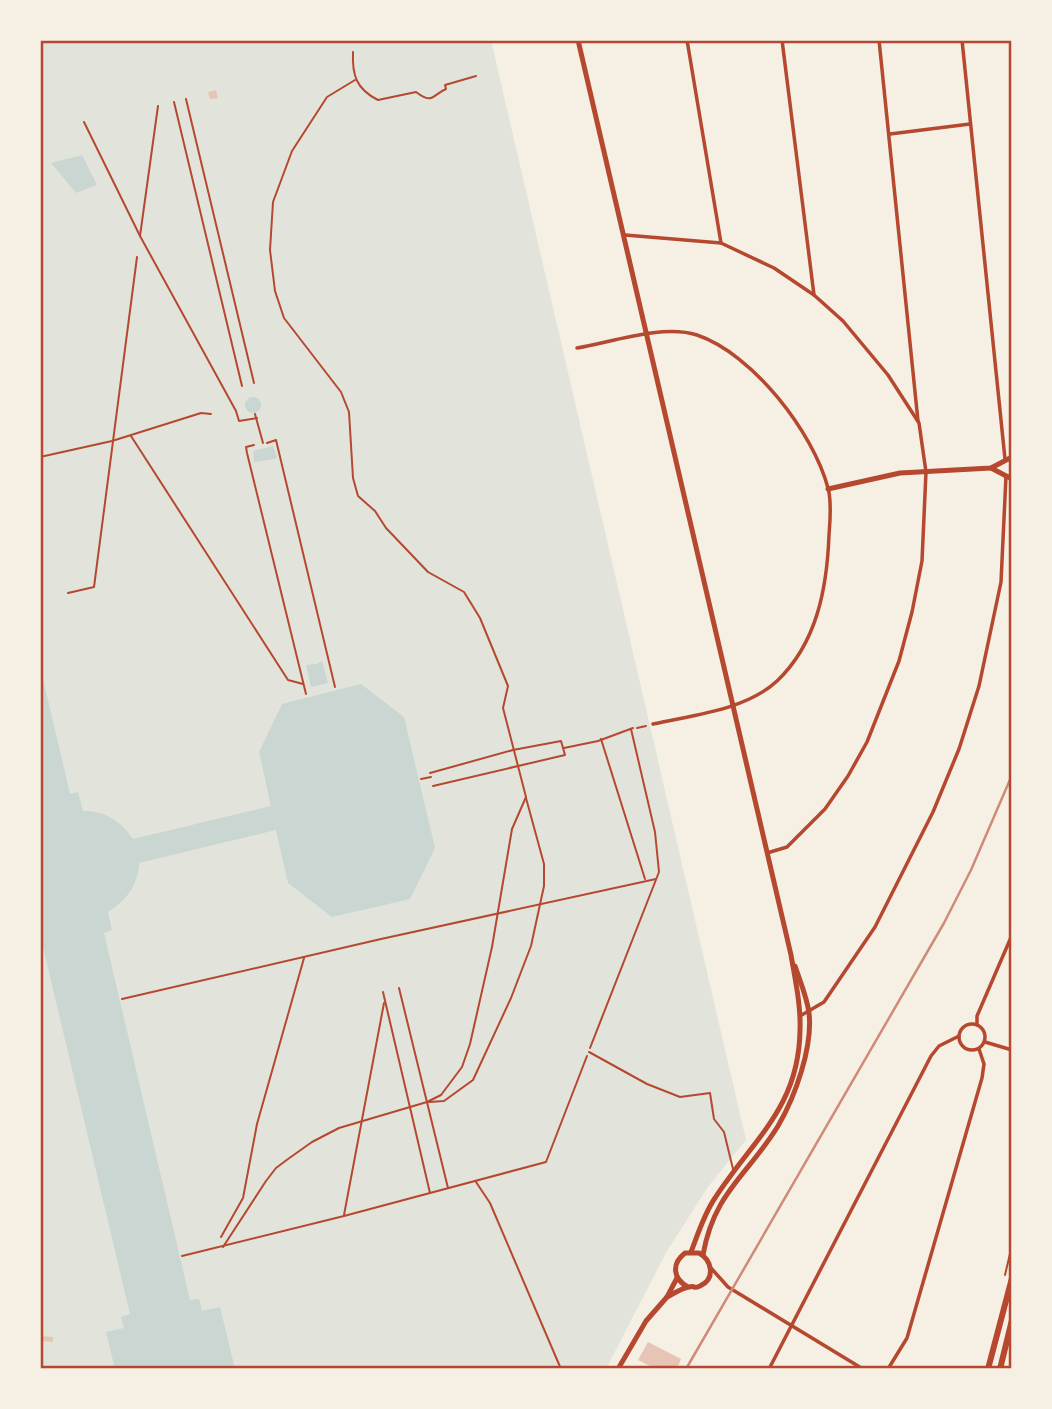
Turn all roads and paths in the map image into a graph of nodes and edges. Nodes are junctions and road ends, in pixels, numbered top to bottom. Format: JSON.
{"nodes":[{"id":1,"x":578,"y":40,"type":"edge"},
{"id":2,"x":687,"y":40,"type":"edge"},
{"id":3,"x":782,"y":40,"type":"edge"},
{"id":4,"x":880,"y":40,"type":"edge"},
{"id":5,"x":962,"y":40,"type":"edge"},
{"id":6,"x":353,"y":52,"type":"dead end"},
{"id":7,"x":476,"y":76,"type":"dead end"},
{"id":8,"x":355,"y":80,"type":"junction"},
{"id":9,"x":186,"y":99,"type":"dead end"},
{"id":10,"x":174,"y":102,"type":"dead end"},
{"id":11,"x":158,"y":106,"type":"dead end"},
{"id":12,"x":84,"y":122,"type":"dead end"},
{"id":13,"x":970,"y":124,"type":"junction"},
{"id":14,"x":890,"y":134,"type":"junction"},
{"id":15,"x":624,"y":235,"type":"junction"},
{"id":16,"x":140,"y":236,"type":"junction"},
{"id":17,"x":721,"y":243,"type":"junction"},
{"id":18,"x":137,"y":257,"type":"dead end"},
{"id":19,"x":814,"y":295,"type":"junction"},
{"id":20,"x":648,"y":335,"type":"junction"},
{"id":21,"x":577,"y":348,"type":"dead end"},
{"id":22,"x":254,"y":383,"type":"dead end"},
{"id":23,"x":242,"y":386,"type":"dead end"},
{"id":24,"x":211,"y":414,"type":"dead end"},
{"id":25,"x":919,"y":423,"type":"junction"},
{"id":26,"x":131,"y":436,"type":"junction"},
{"id":27,"x":112,"y":441,"type":"junction"},
{"id":28,"x":262,"y":443,"type":"dead end"},
{"id":29,"x":267,"y":443,"type":"dead end"},
{"id":30,"x":254,"y":445,"type":"dead end"},
{"id":31,"x":40,"y":457,"type":"edge"},
{"id":32,"x":1008,"y":458,"type":"edge"},
{"id":33,"x":991,"y":468,"type":"junction"},
{"id":34,"x":926,"y":472,"type":"junction"},
{"id":35,"x":1009,"y":478,"type":"edge"},
{"id":36,"x":828,"y":489,"type":"junction"},
{"id":37,"x":68,"y":593,"type":"dead end"},
{"id":38,"x":303,"y":684,"type":"junction"},
{"id":39,"x":335,"y":687,"type":"dead end"},
{"id":40,"x":306,"y":694,"type":"dead end"},
{"id":41,"x":733,"y":705,"type":"junction"},
{"id":42,"x":653,"y":724,"type":"joint"},
{"id":43,"x":634,"y":728,"type":"junction"},
{"id":44,"x":601,"y":739,"type":"junction"},
{"id":45,"x":563,"y":748,"type":"junction"},
{"id":46,"x":513,"y":750,"type":"junction"},
{"id":47,"x":518,"y":766,"type":"junction"},
{"id":48,"x":421,"y":779,"type":"dead end"},
{"id":49,"x":433,"y":786,"type":"dead end"},
{"id":50,"x":526,"y":797,"type":"junction"},
{"id":51,"x":767,"y":853,"type":"junction"},
{"id":52,"x":656,"y":879,"type":"junction"},
{"id":53,"x":645,"y":880,"type":"junction"},
{"id":54,"x":540,"y":903,"type":"junction"},
{"id":55,"x":498,"y":913,"type":"junction"},
{"id":56,"x":1012,"y":936,"type":"edge"},
{"id":57,"x":791,"y":955,"type":"junction"},
{"id":58,"x":304,"y":957,"type":"junction"},
{"id":59,"x":399,"y":988,"type":"dead end"},
{"id":60,"x":383,"y":992,"type":"dead end"},
{"id":61,"x":122,"y":999,"type":"dead end"},
{"id":62,"x":384,"y":1003,"type":"junction"},
{"id":63,"x":809,"y":1011,"type":"junction"},
{"id":64,"x":800,"y":1016,"type":"junction"},
{"id":65,"x":977,"y":1025,"type":"junction"},
{"id":66,"x":959,"y":1037,"type":"junction"},
{"id":67,"x":985,"y":1042,"type":"junction"},
{"id":68,"x":979,"y":1049,"type":"junction"},
{"id":69,"x":1012,"y":1049,"type":"edge"},
{"id":70,"x":589,"y":1052,"type":"junction"},
{"id":71,"x":427,"y":1102,"type":"junction"},
{"id":72,"x":409,"y":1107,"type":"junction"},
{"id":73,"x":360,"y":1121,"type":"junction"},
{"id":74,"x":735,"y":1176,"type":"junction"},
{"id":75,"x":476,"y":1182,"type":"junction"},
{"id":76,"x":448,"y":1189,"type":"junction"},
{"id":77,"x":430,"y":1194,"type":"junction"},
{"id":78,"x":344,"y":1216,"type":"junction"},
{"id":79,"x":221,"y":1237,"type":"dead end"},
{"id":80,"x":223,"y":1247,"type":"junction"},
{"id":81,"x":691,"y":1252,"type":"junction"},
{"id":82,"x":704,"y":1255,"type":"junction"},
{"id":83,"x":182,"y":1256,"type":"dead end"},
{"id":84,"x":711,"y":1267,"type":"junction"},
{"id":85,"x":677,"y":1278,"type":"junction"},
{"id":86,"x":1012,"y":1278,"type":"edge"},
{"id":87,"x":688,"y":1287,"type":"junction"},
{"id":88,"x":667,"y":1297,"type":"junction"},
{"id":89,"x":1012,"y":1320,"type":"edge"},
{"id":90,"x":791,"y":1327,"type":"junction"},
{"id":91,"x":561,"y":1369,"type":"edge"},
{"id":92,"x":618,"y":1369,"type":"edge"},
{"id":93,"x":769,"y":1369,"type":"edge"},
{"id":94,"x":863,"y":1369,"type":"edge"},
{"id":95,"x":888,"y":1369,"type":"edge"},
{"id":96,"x":988,"y":1369,"type":"edge"},
{"id":97,"x":1000,"y":1369,"type":"edge"}],
"edges":[{"from":1,"to":15,"type":"main road"},
{"from":2,"to":17,"type":"street"},
{"from":3,"to":19,"type":"street"},
{"from":4,"to":14,"type":"street"},
{"from":5,"to":13,"type":"street"},
{"from":6,"to":8,"type":"path"},
{"from":7,"to":8,"type":"path"},
{"from":8,"to":46,"type":"path"},
{"from":9,"to":22,"type":"path"},
{"from":10,"to":23,"type":"path"},
{"from":11,"to":16,"type":"path"},
{"from":12,"to":16,"type":"path"},
{"from":13,"to":14,"type":"street"},
{"from":13,"to":32,"type":"street"},
{"from":14,"to":25,"type":"street"},
{"from":15,"to":17,"type":"street"},
{"from":15,"to":20,"type":"main road"},
{"from":16,"to":28,"type":"path"},
{"from":17,"to":19,"type":"street"},
{"from":18,"to":27,"type":"path"},
{"from":19,"to":25,"type":"street"},
{"from":20,"to":21,"type":"street"},
{"from":20,"to":36,"type":"street"},
{"from":20,"to":41,"type":"main road"},
{"from":24,"to":26,"type":"path"},
{"from":25,"to":34,"type":"street"},
{"from":26,"to":27,"type":"path"},
{"from":26,"to":38,"type":"path"},
{"from":27,"to":31,"type":"path"},
{"from":27,"to":37,"type":"path"},
{"from":29,"to":39,"type":"path"},
{"from":30,"to":38,"type":"path"},
{"from":32,"to":33,"type":"main road"},
{"from":32,"to":35,"type":"main road"},
{"from":33,"to":34,"type":"main road"},
{"from":33,"to":35,"type":"main road"},
{"from":34,"to":36,"type":"main road"},
{"from":34,"to":51,"type":"street"},
{"from":35,"to":63,"type":"street"},
{"from":36,"to":41,"type":"street"},
{"from":38,"to":40,"type":"path"},
{"from":41,"to":42,"type":"street"},
{"from":41,"to":51,"type":"main road"},
{"from":42,"to":43,"type":"path"},
{"from":43,"to":44,"type":"path"},
{"from":43,"to":52,"type":"path"},
{"from":44,"to":45,"type":"path"},
{"from":44,"to":53,"type":"path"},
{"from":45,"to":46,"type":"path"},
{"from":45,"to":47,"type":"path"},
{"from":46,"to":47,"type":"path"},
{"from":46,"to":48,"type":"path"},
{"from":47,"to":49,"type":"path"},
{"from":47,"to":50,"type":"path"},
{"from":50,"to":54,"type":"path"},
{"from":50,"to":55,"type":"path"},
{"from":51,"to":57,"type":"main road"},
{"from":52,"to":53,"type":"path"},
{"from":52,"to":70,"type":"path"},
{"from":53,"to":54,"type":"path"},
{"from":54,"to":55,"type":"path"},
{"from":54,"to":71,"type":"path"},
{"from":55,"to":58,"type":"path"},
{"from":55,"to":71,"type":"path"},
{"from":56,"to":65,"type":"street"},
{"from":57,"to":63,"type":"main road"},
{"from":57,"to":64,"type":"main road"},
{"from":58,"to":61,"type":"path"},
{"from":58,"to":79,"type":"path"},
{"from":59,"to":71,"type":"path"},
{"from":60,"to":62,"type":"path"},
{"from":62,"to":72,"type":"path"},
{"from":62,"to":73,"type":"path"},
{"from":63,"to":64,"type":"street"},
{"from":63,"to":74,"type":"main road"},
{"from":64,"to":74,"type":"main road"},
{"from":65,"to":66,"type":"street"},
{"from":65,"to":67,"type":"street"},
{"from":66,"to":68,"type":"street"},
{"from":66,"to":90,"type":"street"},
{"from":67,"to":68,"type":"street"},
{"from":67,"to":69,"type":"street"},
{"from":68,"to":95,"type":"street"},
{"from":70,"to":74,"type":"lane"},
{"from":70,"to":75,"type":"path"},
{"from":71,"to":72,"type":"path"},
{"from":71,"to":76,"type":"path"},
{"from":72,"to":73,"type":"path"},
{"from":72,"to":77,"type":"path"},
{"from":73,"to":78,"type":"path"},
{"from":73,"to":80,"type":"path"},
{"from":74,"to":81,"type":"main road"},
{"from":74,"to":82,"type":"main road"},
{"from":75,"to":76,"type":"path"},
{"from":75,"to":91,"type":"path"},
{"from":76,"to":77,"type":"path"},
{"from":77,"to":78,"type":"path"},
{"from":78,"to":80,"type":"path"},
{"from":80,"to":83,"type":"path"},
{"from":81,"to":82,"type":"main road"},
{"from":81,"to":85,"type":"main road"},
{"from":82,"to":84,"type":"main road"},
{"from":84,"to":87,"type":"main road"},
{"from":84,"to":90,"type":"street"},
{"from":85,"to":87,"type":"main road"},
{"from":85,"to":88,"type":"main road"},
{"from":86,"to":96,"type":"main road"},
{"from":87,"to":88,"type":"main road"},
{"from":88,"to":92,"type":"main road"},
{"from":89,"to":97,"type":"main road"},
{"from":90,"to":93,"type":"street"},
{"from":90,"to":94,"type":"street"}]}
